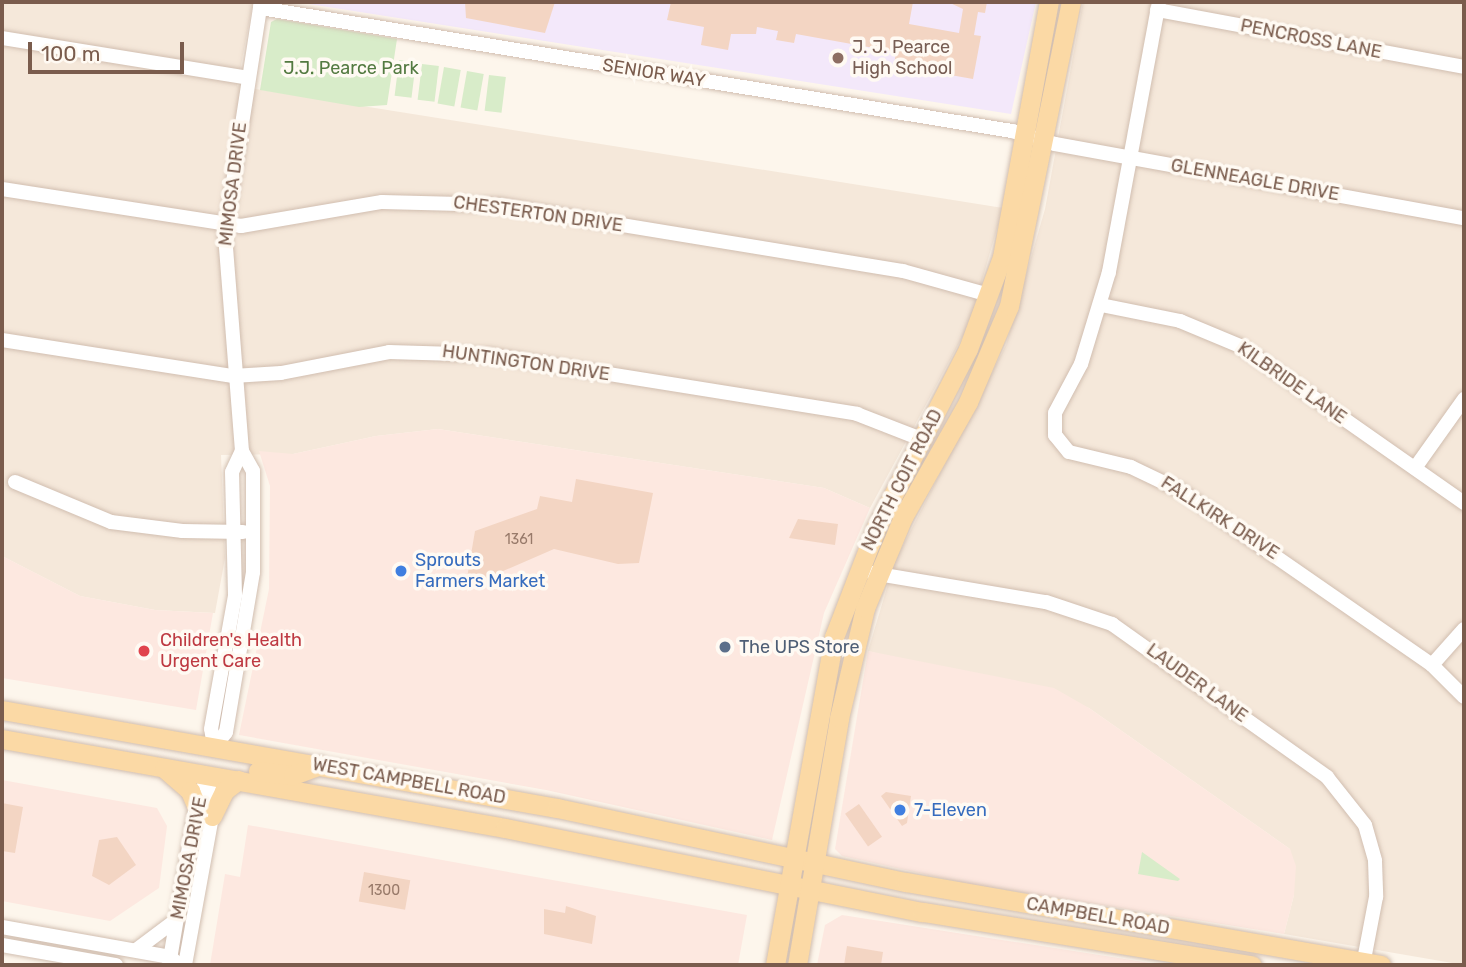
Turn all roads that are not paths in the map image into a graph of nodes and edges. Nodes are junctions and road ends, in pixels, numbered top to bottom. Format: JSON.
{"nodes":[{"id":1,"x":1049,"y":2,"type":"edge"},
{"id":2,"x":1071,"y":2,"type":"edge"},
{"id":3,"x":261,"y":5,"type":"edge"},
{"id":4,"x":1158,"y":6,"type":"edge"},
{"id":5,"x":2,"y":38,"type":"edge"},
{"id":6,"x":1464,"y":67,"type":"edge"},
{"id":7,"x":248,"y":78,"type":"junction"},
{"id":8,"x":1025,"y":136,"type":"junction"},
{"id":9,"x":1046,"y":142,"type":"junction"},
{"id":10,"x":1131,"y":158,"type":"junction"},
{"id":11,"x":2,"y":189,"type":"edge"},
{"id":12,"x":1464,"y":218,"type":"edge"},
{"id":13,"x":226,"y":225,"type":"junction"},
{"id":14,"x":989,"y":295,"type":"junction"},
{"id":15,"x":1101,"y":305,"type":"junction"},
{"id":16,"x":2,"y":340,"type":"edge"},
{"id":17,"x":233,"y":376,"type":"junction"},
{"id":18,"x":1464,"y":399,"type":"edge"},
{"id":19,"x":921,"y":439,"type":"junction"},
{"id":20,"x":242,"y":451,"type":"junction"},
{"id":21,"x":1415,"y":468,"type":"junction"},
{"id":22,"x":15,"y":482,"type":"dead end"},
{"id":23,"x":1464,"y":503,"type":"edge"},
{"id":24,"x":255,"y":531,"type":"junction"},
{"id":25,"x":236,"y":532,"type":"junction"},
{"id":26,"x":857,"y":571,"type":"junction"},
{"id":27,"x":879,"y":574,"type":"junction"},
{"id":28,"x":246,"y":619,"type":"junction"},
{"id":29,"x":229,"y":626,"type":"junction"},
{"id":30,"x":1464,"y":629,"type":"edge"},
{"id":31,"x":834,"y":637,"type":"junction"},
{"id":32,"x":1432,"y":665,"type":"junction"},
{"id":33,"x":1464,"y":696,"type":"edge"},
{"id":34,"x":2,"y":709,"type":"edge"},
{"id":35,"x":25,"y":714,"type":"junction"},
{"id":36,"x":839,"y":718,"type":"junction"},
{"id":37,"x":61,"y":720,"type":"junction"},
{"id":38,"x":2,"y":737,"type":"edge"},
{"id":39,"x":29,"y":744,"type":"junction"},
{"id":40,"x":201,"y":747,"type":"junction"},
{"id":41,"x":321,"y":765,"type":"junction"},
{"id":42,"x":163,"y":768,"type":"junction"},
{"id":43,"x":215,"y":771,"type":"junction"},
{"id":44,"x":238,"y":780,"type":"junction"},
{"id":45,"x":508,"y":799,"type":"junction"},
{"id":46,"x":204,"y":810,"type":"junction"},
{"id":47,"x":505,"y":828,"type":"junction"},
{"id":48,"x":793,"y":860,"type":"junction"},
{"id":49,"x":814,"y":864,"type":"junction"},
{"id":50,"x":184,"y":877,"type":"junction"},
{"id":51,"x":200,"y":884,"type":"junction"},
{"id":52,"x":788,"y":886,"type":"junction"},
{"id":53,"x":810,"y":891,"type":"junction"},
{"id":54,"x":1083,"y":913,"type":"junction"},
{"id":55,"x":177,"y":919,"type":"junction"},
{"id":56,"x":3,"y":931,"type":"edge"},
{"id":57,"x":1079,"y":935,"type":"junction"},
{"id":58,"x":2,"y":945,"type":"edge"},
{"id":59,"x":136,"y":950,"type":"junction"},
{"id":60,"x":55,"y":960,"type":"edge"},
{"id":61,"x":173,"y":962,"type":"edge"},
{"id":62,"x":1369,"y":964,"type":"edge"},
{"id":63,"x":116,"y":965,"type":"edge"},
{"id":64,"x":185,"y":965,"type":"edge"},
{"id":65,"x":775,"y":965,"type":"edge"},
{"id":66,"x":797,"y":965,"type":"edge"},
{"id":67,"x":1252,"y":965,"type":"edge"}],
"edges":[{"from":1,"to":8,"type":"main road","name":"NORTH COIT ROAD"},
{"from":2,"to":9,"type":"main road","name":"NORTH COIT ROAD"},
{"from":3,"to":7,"type":"street","name":"MIMOSA DRIVE"},
{"from":3,"to":8,"type":"street","name":"SENIOR WAY"},
{"from":4,"to":6,"type":"street","name":"PENCROSS LANE"},
{"from":4,"to":10,"type":"street","name":"FALLKIRK DRIVE"},
{"from":5,"to":7,"type":"street"},
{"from":7,"to":13,"type":"street","name":"MIMOSA DRIVE"},
{"from":8,"to":9,"type":"street","name":"SENIOR WAY"},
{"from":8,"to":14,"type":"main road","name":"NORTH COIT ROAD"},
{"from":9,"to":10,"type":"street","name":"GLENNEAGLE DRIVE"},
{"from":9,"to":27,"type":"main road","name":"NORTH COIT ROAD"},
{"from":10,"to":12,"type":"street","name":"GLENNEAGLE DRIVE"},
{"from":10,"to":15,"type":"street","name":"FALLKIRK DRIVE"},
{"from":11,"to":13,"type":"street","name":"CHESTERTON DRIVE"},
{"from":13,"to":14,"type":"street","name":"CHESTERTON DRIVE"},
{"from":13,"to":17,"type":"street","name":"MIMOSA DRIVE"},
{"from":14,"to":19,"type":"main road","name":"NORTH COIT ROAD"},
{"from":15,"to":21,"type":"street","name":"KILBRIDE LANE"},
{"from":15,"to":32,"type":"street","name":"FALLKIRK DRIVE"},
{"from":16,"to":17,"type":"street","name":"HUNTINGTON DRIVE"},
{"from":17,"to":19,"type":"street","name":"HUNTINGTON DRIVE"},
{"from":17,"to":20,"type":"street","name":"MIMOSA DRIVE"},
{"from":18,"to":21,"type":"street"},
{"from":19,"to":26,"type":"main road","name":"NORTH COIT ROAD"},
{"from":20,"to":24,"type":"street","name":"MIMOSA DRIVE"},
{"from":20,"to":25,"type":"street","name":"MIMOSA DRIVE"},
{"from":21,"to":23,"type":"street","name":"KILBRIDE LANE"},
{"from":22,"to":25,"type":"street"},
{"from":24,"to":25,"type":"street"},
{"from":24,"to":28,"type":"street","name":"MIMOSA DRIVE"},
{"from":25,"to":29,"type":"street","name":"MIMOSA DRIVE"},
{"from":26,"to":27,"type":"street","name":"LAUDER LANE"},
{"from":26,"to":31,"type":"main road","name":"NORTH COIT ROAD"},
{"from":27,"to":36,"type":"main road","name":"NORTH COIT ROAD"},
{"from":27,"to":62,"type":"street","name":"LAUDER LANE"},
{"from":28,"to":29,"type":"street"},
{"from":28,"to":40,"type":"street","name":"MIMOSA DRIVE"},
{"from":29,"to":40,"type":"street","name":"MIMOSA DRIVE"},
{"from":30,"to":32,"type":"street"},
{"from":31,"to":36,"type":"main road"},
{"from":31,"to":48,"type":"main road","name":"NORTH COIT ROAD"},
{"from":32,"to":33,"type":"street","name":"FALLKIRK DRIVE"},
{"from":34,"to":35,"type":"main road","name":"WEST CAMPBELL ROAD"},
{"from":35,"to":37,"type":"main road","name":"WEST CAMPBELL ROAD"},
{"from":35,"to":38,"type":"main road"},
{"from":36,"to":49,"type":"main road","name":"NORTH COIT ROAD"},
{"from":37,"to":39,"type":"main road"},
{"from":37,"to":40,"type":"main road","name":"WEST CAMPBELL ROAD"},
{"from":38,"to":39,"type":"main road"},
{"from":39,"to":42,"type":"main road"},
{"from":40,"to":41,"type":"main road","name":"WEST CAMPBELL ROAD"},
{"from":40,"to":42,"type":"main road"},
{"from":40,"to":43,"type":"main road"},
{"from":41,"to":43,"type":"main road"},
{"from":41,"to":45,"type":"main road","name":"WEST CAMPBELL ROAD"},
{"from":42,"to":43,"type":"main road"},
{"from":42,"to":46,"type":"main road"},
{"from":43,"to":44,"type":"main road"},
{"from":43,"to":46,"type":"street","name":"MIMOSA DRIVE"},
{"from":44,"to":46,"type":"main road"},
{"from":44,"to":47,"type":"main road","name":"WEST CAMPBELL ROAD"},
{"from":45,"to":47,"type":"main road"},
{"from":45,"to":48,"type":"main road","name":"WEST CAMPBELL ROAD"},
{"from":46,"to":50,"type":"street","name":"MIMOSA DRIVE"},
{"from":46,"to":51,"type":"street","name":"MIMOSA DRIVE"},
{"from":47,"to":52,"type":"main road","name":"WEST CAMPBELL ROAD"},
{"from":48,"to":49,"type":"main road","name":"WEST CAMPBELL ROAD"},
{"from":48,"to":52,"type":"main road","name":"NORTH COIT ROAD"},
{"from":49,"to":53,"type":"main road","name":"NORTH COIT ROAD"},
{"from":49,"to":54,"type":"main road","name":"CAMPBELL ROAD"},
{"from":50,"to":51,"type":"street"},
{"from":50,"to":55,"type":"street","name":"MIMOSA DRIVE"},
{"from":51,"to":64,"type":"street","name":"MIMOSA DRIVE"},
{"from":52,"to":53,"type":"main road","name":"CAMPBELL ROAD"},
{"from":52,"to":65,"type":"main road","name":"NORTH COIT ROAD"},
{"from":53,"to":57,"type":"main road","name":"CAMPBELL ROAD"},
{"from":53,"to":66,"type":"main road","name":"NORTH COIT ROAD"},
{"from":54,"to":57,"type":"main road"},
{"from":54,"to":62,"type":"main road","name":"CAMPBELL ROAD"},
{"from":55,"to":59,"type":"street"},
{"from":55,"to":61,"type":"street","name":"MIMOSA DRIVE"},
{"from":56,"to":59,"type":"street"},
{"from":57,"to":67,"type":"main road","name":"CAMPBELL ROAD"},
{"from":58,"to":60,"type":"street"},
{"from":59,"to":61,"type":"street"},
{"from":60,"to":63,"type":"street"}]}
